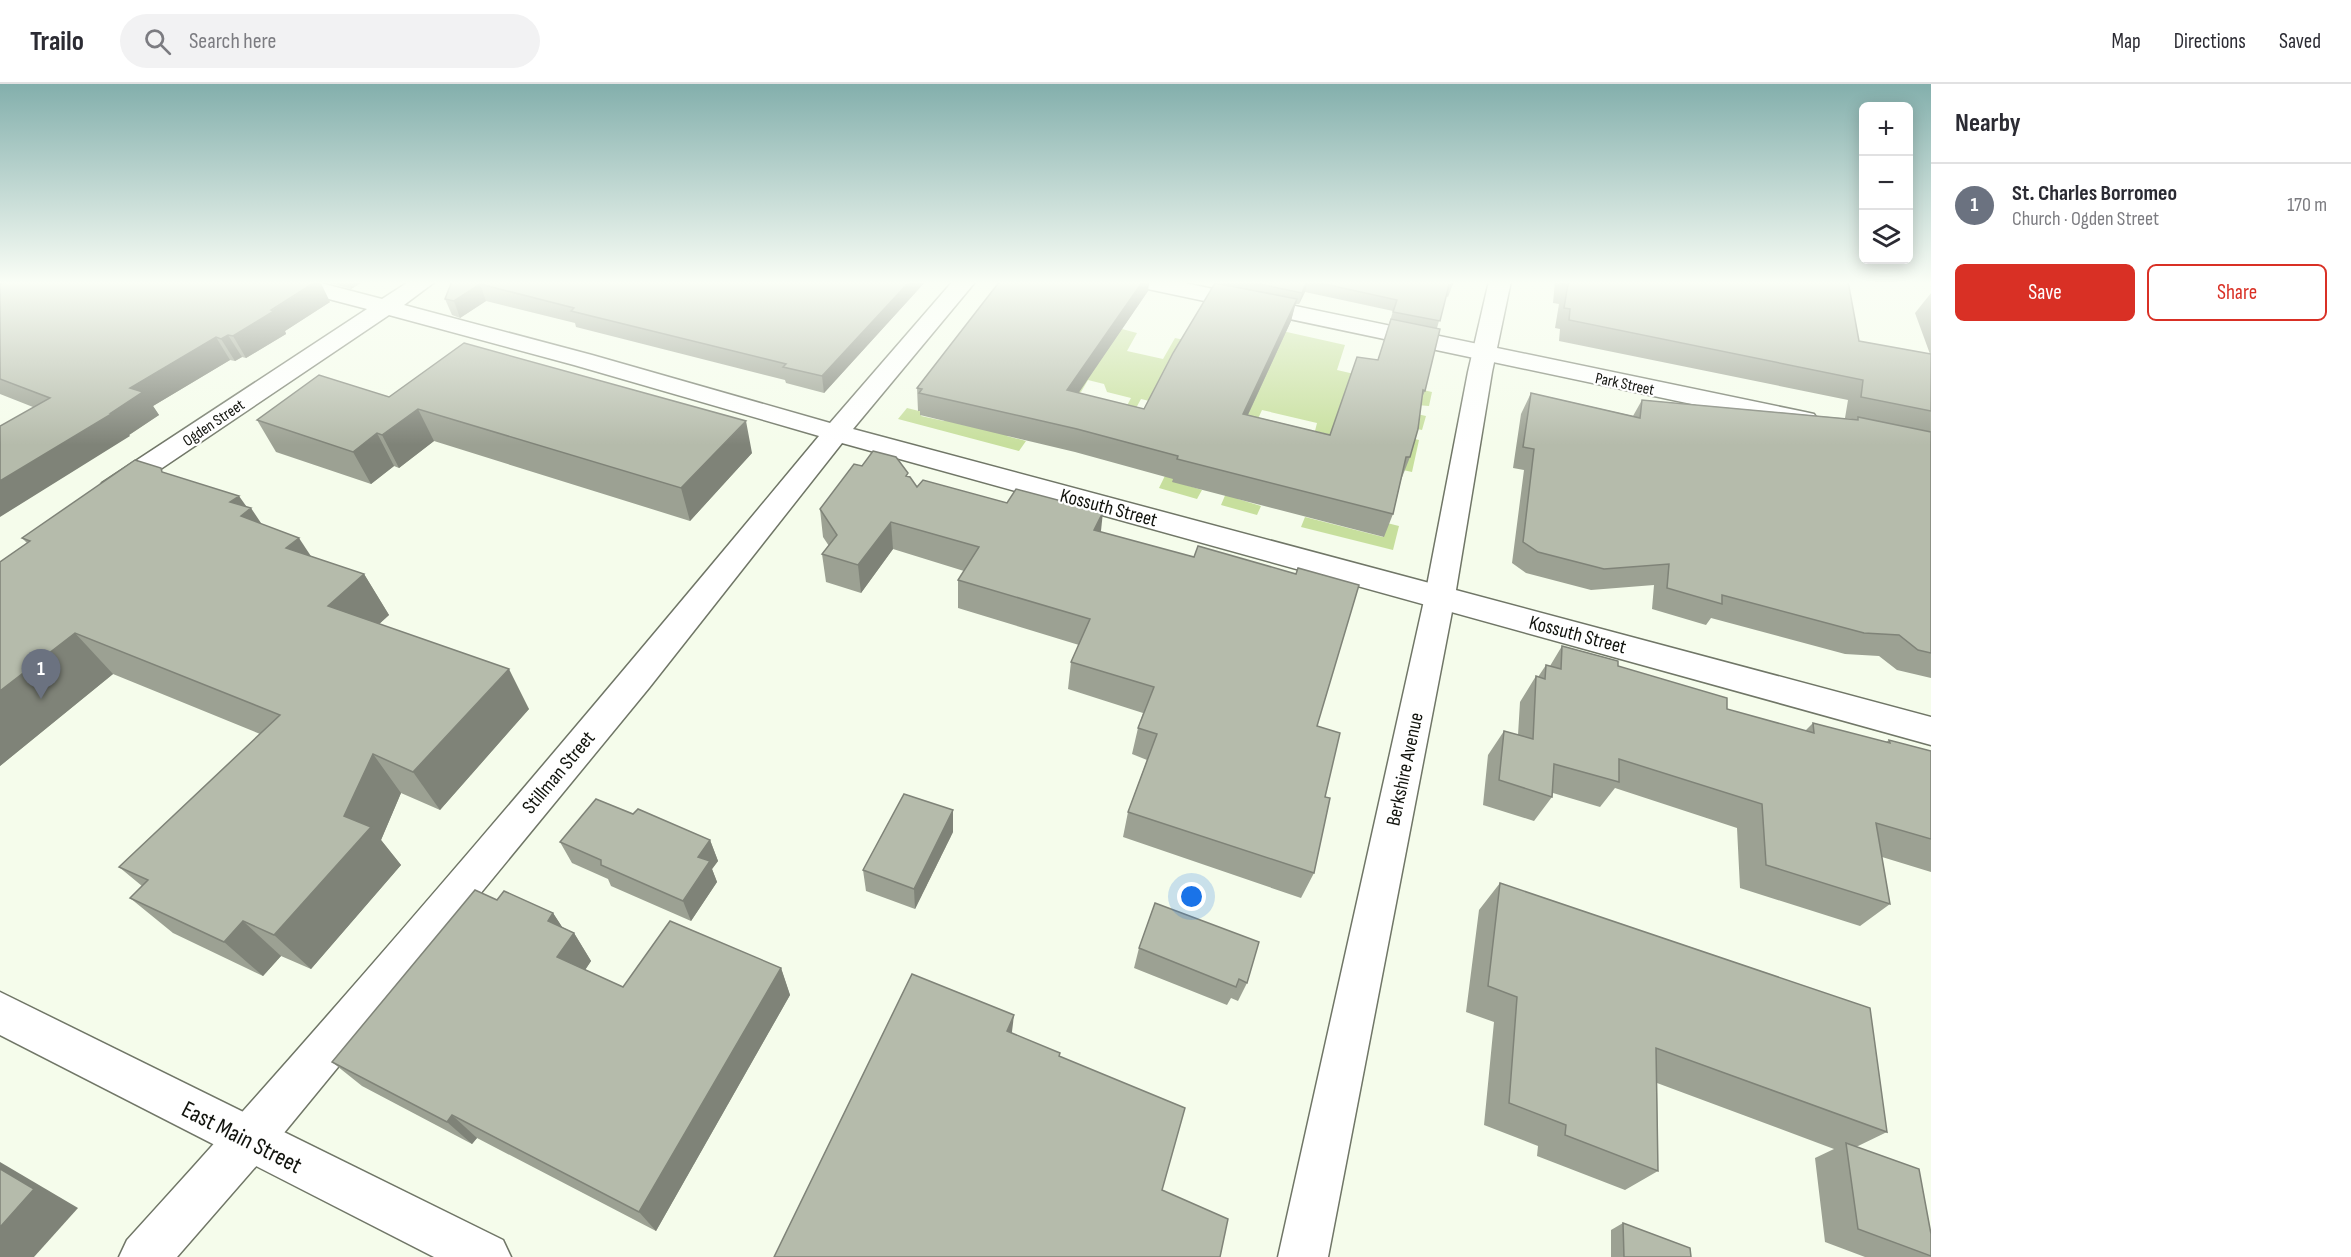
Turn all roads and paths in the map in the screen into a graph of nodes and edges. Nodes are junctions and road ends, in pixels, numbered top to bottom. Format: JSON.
{"nodes":[{"id":1,"x":343,"y":336,"type":"edge"},
{"id":2,"x":493,"y":336,"type":"edge"},
{"id":3,"x":918,"y":336,"type":"edge"},
{"id":4,"x":1402,"y":336,"type":"edge"},
{"id":5,"x":1488,"y":336,"type":"edge"},
{"id":6,"x":1484,"y":353,"type":"junction"},
{"id":7,"x":1828,"y":425,"type":"edge"},
{"id":8,"x":836,"y":433,"type":"junction"},
{"id":9,"x":89,"y":504,"type":"edge"},
{"id":10,"x":1440,"y":596,"type":"junction"},
{"id":11,"x":1931,"y":731,"type":"edge"},
{"id":12,"x":0,"y":1013,"type":"edge"},
{"id":13,"x":249,"y":1140,"type":"junction"},
{"id":14,"x":144,"y":1257,"type":"edge"},
{"id":15,"x":486,"y":1257,"type":"edge"},
{"id":16,"x":1303,"y":1257,"type":"edge"}],
"edges":[{"from":1,"to":9,"type":"street","name":"Ogden Street"},
{"from":2,"to":8,"type":"street","name":"Kossuth Street"},
{"from":3,"to":8,"type":"street","name":"Stillman Street"},
{"from":4,"to":6,"type":"street","name":"Park Street"},
{"from":5,"to":6,"type":"street","name":"Berkshire Avenue"},
{"from":6,"to":7,"type":"street","name":"Park Street"},
{"from":6,"to":10,"type":"street","name":"Berkshire Avenue"},
{"from":8,"to":10,"type":"street","name":"Kossuth Street"},
{"from":8,"to":13,"type":"street","name":"Stillman Street"},
{"from":10,"to":11,"type":"street","name":"Kossuth Street"},
{"from":10,"to":16,"type":"street","name":"Berkshire Avenue"},
{"from":12,"to":13,"type":"street","name":"East Main Street"},
{"from":13,"to":14,"type":"street","name":"Stillman Street"},
{"from":13,"to":15,"type":"street","name":"East Main Street"}]}
